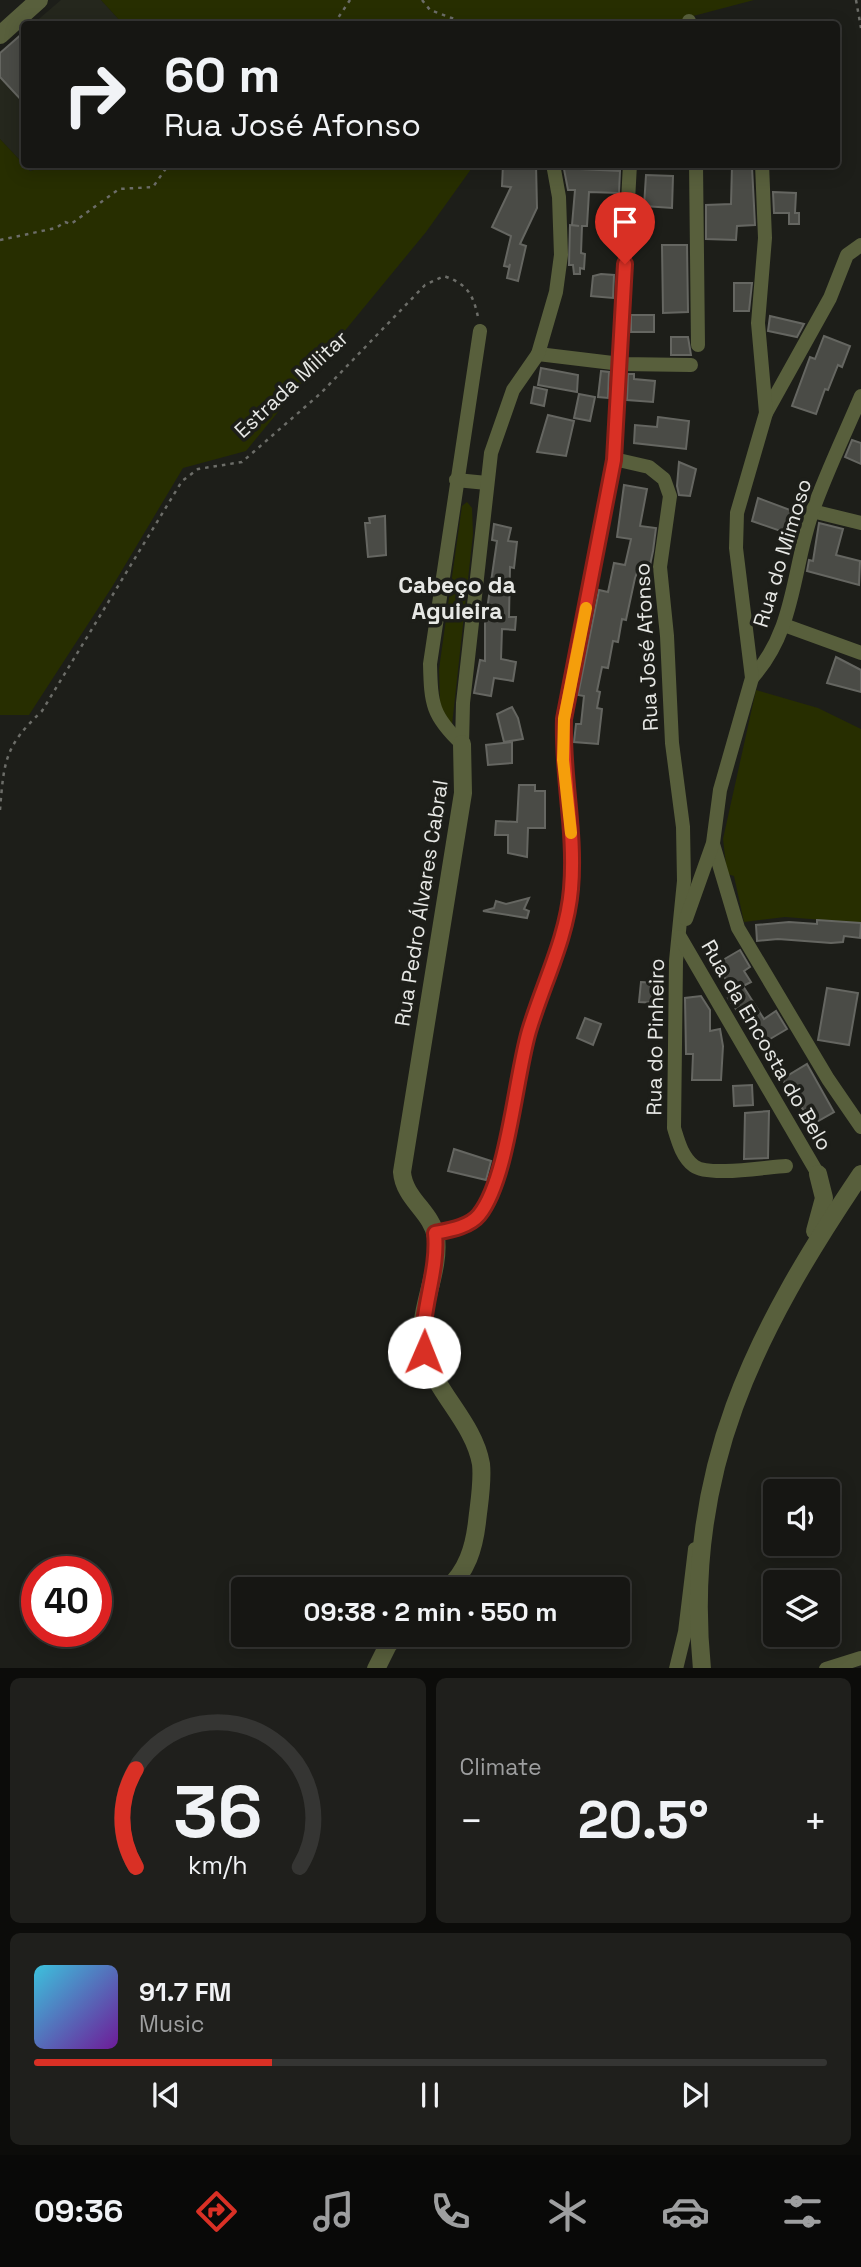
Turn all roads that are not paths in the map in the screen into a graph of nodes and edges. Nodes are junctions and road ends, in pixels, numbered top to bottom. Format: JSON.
{"nodes":[{"id":1,"x":39,"y":0,"type":"edge"},
{"id":2,"x":0,"y":35,"type":"edge"},
{"id":3,"x":554,"y":168,"type":"edge"},
{"id":4,"x":630,"y":168,"type":"edge"},
{"id":5,"x":696,"y":168,"type":"edge"},
{"id":6,"x":762,"y":168,"type":"edge"},
{"id":7,"x":861,"y":245,"type":"edge"},
{"id":8,"x":480,"y":331,"type":"road end"},
{"id":9,"x":698,"y":345,"type":"dead end"},
{"id":10,"x":538,"y":354,"type":"junction"},
{"id":11,"x":621,"y":364,"type":"junction"},
{"id":12,"x":691,"y":365,"type":"dead end"},
{"id":13,"x":861,"y":396,"type":"edge"},
{"id":14,"x":766,"y":412,"type":"junction"},
{"id":15,"x":614,"y":460,"type":"junction"},
{"id":16,"x":456,"y":480,"type":"junction"},
{"id":17,"x":487,"y":483,"type":"junction"},
{"id":18,"x":812,"y":511,"type":"junction"},
{"id":19,"x":861,"y":523,"type":"edge"},
{"id":20,"x":784,"y":625,"type":"junction"},
{"id":21,"x":861,"y":653,"type":"edge"},
{"id":22,"x":752,"y":678,"type":"junction"},
{"id":23,"x":462,"y":744,"type":"junction"},
{"id":24,"x":713,"y":843,"type":"junction"},
{"id":25,"x":680,"y":937,"type":"junction"},
{"id":26,"x":861,"y":1127,"type":"edge"},
{"id":27,"x":786,"y":1166,"type":"dead end"},
{"id":28,"x":860,"y":1176,"type":"edge"},
{"id":29,"x":828,"y":1189,"type":"junction"},
{"id":30,"x":435,"y":1233,"type":"junction"},
{"id":31,"x":703,"y":1524,"type":"junction"},
{"id":32,"x":458,"y":1577,"type":"edge"},
{"id":33,"x":387,"y":1647,"type":"edge"},
{"id":34,"x":861,"y":1658,"type":"edge"},
{"id":35,"x":376,"y":1668,"type":"edge"},
{"id":36,"x":676,"y":1668,"type":"edge"},
{"id":37,"x":702,"y":1668,"type":"edge"},
{"id":38,"x":826,"y":1668,"type":"edge"}],
"edges":[{"from":1,"to":2,"type":"street"},
{"from":3,"to":10,"type":"street","name":"Rua Pedro Álvares Cabral"},
{"from":4,"to":11,"type":"street"},
{"from":5,"to":9,"type":"street"},
{"from":6,"to":14,"type":"street"},
{"from":7,"to":14,"type":"street"},
{"from":8,"to":16,"type":"street"},
{"from":10,"to":11,"type":"street"},
{"from":10,"to":17,"type":"street","name":"Rua Pedro Álvares Cabral"},
{"from":11,"to":12,"type":"street"},
{"from":11,"to":15,"type":"street"},
{"from":13,"to":18,"type":"street","name":"Rua do Mimoso"},
{"from":14,"to":22,"type":"street"},
{"from":15,"to":25,"type":"street","name":"Rua José Afonso"},
{"from":15,"to":30,"type":"street"},
{"from":16,"to":17,"type":"street"},
{"from":16,"to":23,"type":"street"},
{"from":17,"to":23,"type":"street","name":"Rua Pedro Álvares Cabral"},
{"from":18,"to":19,"type":"street"},
{"from":18,"to":20,"type":"street","name":"Rua do Mimoso"},
{"from":20,"to":21,"type":"street"},
{"from":20,"to":22,"type":"street","name":"Rua do Mimoso"},
{"from":22,"to":24,"type":"street"},
{"from":23,"to":30,"type":"street","name":"Rua Pedro Álvares Cabral"},
{"from":24,"to":25,"type":"street"},
{"from":24,"to":26,"type":"street"},
{"from":25,"to":27,"type":"street","name":"Rua do Pinheiro"},
{"from":25,"to":29,"type":"street","name":"Rua da Encosta do Belo"},
{"from":28,"to":29,"type":"street"},
{"from":29,"to":31,"type":"street"},
{"from":30,"to":32,"type":"street"},
{"from":31,"to":36,"type":"street"},
{"from":31,"to":37,"type":"street"},
{"from":33,"to":35,"type":"street"},
{"from":34,"to":38,"type":"street"}]}
